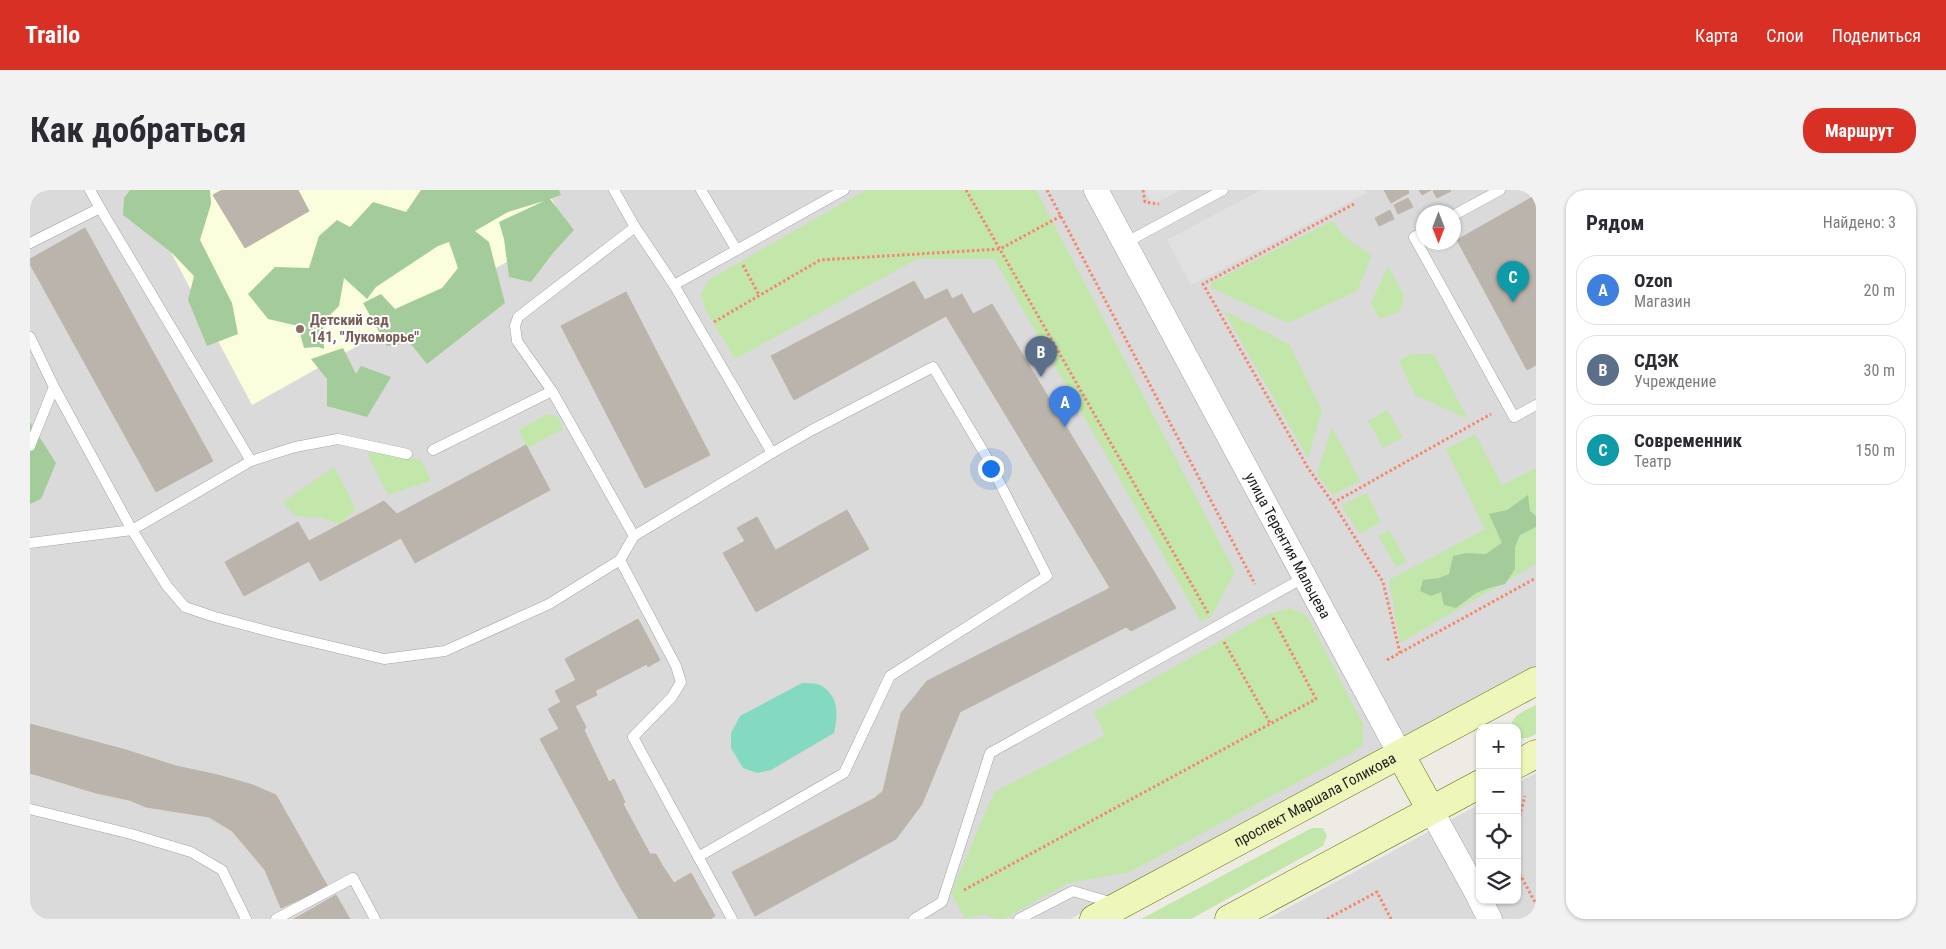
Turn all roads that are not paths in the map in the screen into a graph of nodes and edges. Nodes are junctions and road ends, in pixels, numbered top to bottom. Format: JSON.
{"nodes":[{"id":1,"x":90,"y":190,"type":"edge"},
{"id":2,"x":614,"y":190,"type":"edge"},
{"id":3,"x":701,"y":190,"type":"edge"},
{"id":4,"x":844,"y":190,"type":"edge"},
{"id":5,"x":1096,"y":190,"type":"edge"},
{"id":6,"x":1223,"y":190,"type":"edge"},
{"id":7,"x":1500,"y":190,"type":"edge"},
{"id":8,"x":100,"y":208,"type":"junction"},
{"id":9,"x":1461,"y":212,"type":"edge"},
{"id":10,"x":635,"y":227,"type":"junction"},
{"id":11,"x":30,"y":243,"type":"edge"},
{"id":12,"x":1125,"y":243,"type":"junction"},
{"id":13,"x":736,"y":249,"type":"junction"},
{"id":14,"x":1421,"y":250,"type":"edge"},
{"id":15,"x":674,"y":285,"type":"junction"},
{"id":16,"x":30,"y":337,"type":"edge"},
{"id":17,"x":54,"y":387,"type":"junction"},
{"id":18,"x":552,"y":391,"type":"junction"},
{"id":19,"x":1536,"y":405,"type":"edge"},
{"id":20,"x":30,"y":446,"type":"edge"},
{"id":21,"x":433,"y":450,"type":"dead end"},
{"id":22,"x":772,"y":453,"type":"junction"},
{"id":23,"x":407,"y":454,"type":"dead end"},
{"id":24,"x":251,"y":462,"type":"junction"},
{"id":25,"x":132,"y":530,"type":"junction"},
{"id":26,"x":634,"y":536,"type":"junction"},
{"id":27,"x":30,"y":543,"type":"edge"},
{"id":28,"x":620,"y":560,"type":"junction"},
{"id":29,"x":1305,"y":578,"type":"junction"},
{"id":30,"x":1536,"y":681,"type":"edge"},
{"id":31,"x":1400,"y":754,"type":"junction"},
{"id":32,"x":1536,"y":754,"type":"edge"},
{"id":33,"x":1521,"y":762,"type":"edge"},
{"id":34,"x":1476,"y":786,"type":"edge"},
{"id":35,"x":30,"y":809,"type":"edge"},
{"id":36,"x":1431,"y":810,"type":"junction"},
{"id":37,"x":698,"y":857,"type":"junction"},
{"id":38,"x":1476,"y":893,"type":"edge"},
{"id":39,"x":1482,"y":904,"type":"edge"},
{"id":40,"x":1119,"y":905,"type":"junction"},
{"id":41,"x":921,"y":917,"type":"edge"},
{"id":42,"x":246,"y":919,"type":"edge"},
{"id":43,"x":276,"y":919,"type":"edge"},
{"id":44,"x":375,"y":919,"type":"edge"},
{"id":45,"x":732,"y":919,"type":"edge"},
{"id":46,"x":1018,"y":919,"type":"edge"},
{"id":47,"x":1094,"y":919,"type":"edge"},
{"id":48,"x":1229,"y":919,"type":"edge"},
{"id":49,"x":1490,"y":919,"type":"edge"}],
"edges":[{"from":1,"to":8,"type":"lane"},
{"from":2,"to":10,"type":"lane"},
{"from":3,"to":13,"type":"lane"},
{"from":4,"to":13,"type":"lane"},
{"from":5,"to":12,"type":"street","name":"улица Терентия Мальцева"},
{"from":6,"to":12,"type":"lane"},
{"from":7,"to":9,"type":"lane"},
{"from":8,"to":11,"type":"lane"},
{"from":8,"to":24,"type":"lane"},
{"from":10,"to":15,"type":"lane"},
{"from":10,"to":18,"type":"lane"},
{"from":12,"to":29,"type":"street","name":"улица Терентия Мальцева"},
{"from":13,"to":15,"type":"lane"},
{"from":14,"to":19,"type":"lane"},
{"from":15,"to":22,"type":"lane"},
{"from":16,"to":17,"type":"lane"},
{"from":17,"to":20,"type":"lane"},
{"from":17,"to":25,"type":"lane"},
{"from":18,"to":21,"type":"lane"},
{"from":18,"to":26,"type":"lane"},
{"from":22,"to":26,"type":"lane"},
{"from":22,"to":37,"type":"lane"},
{"from":23,"to":24,"type":"lane"},
{"from":24,"to":25,"type":"lane"},
{"from":25,"to":27,"type":"lane"},
{"from":25,"to":28,"type":"lane"},
{"from":26,"to":28,"type":"lane"},
{"from":28,"to":37,"type":"lane"},
{"from":29,"to":31,"type":"street","name":"улица Терентия Мальцева"},
{"from":29,"to":41,"type":"lane"},
{"from":30,"to":31,"type":"main road","name":"проспект Маршала Голикова"},
{"from":31,"to":36,"type":"main road","name":"улица Терентия Мальцева"},
{"from":31,"to":40,"type":"main road","name":"проспект Маршала Голикова"},
{"from":32,"to":33,"type":"main road"},
{"from":34,"to":36,"type":"main road"},
{"from":35,"to":42,"type":"lane"},
{"from":36,"to":38,"type":"street","name":"улица Терентия Мальцева"},
{"from":36,"to":48,"type":"main road"},
{"from":37,"to":45,"type":"lane"},
{"from":39,"to":49,"type":"street","name":"улица Терентия Мальцева"},
{"from":40,"to":46,"type":"lane"},
{"from":40,"to":47,"type":"main road","name":"проспект Маршала Голикова"},
{"from":43,"to":44,"type":"lane"}]}
